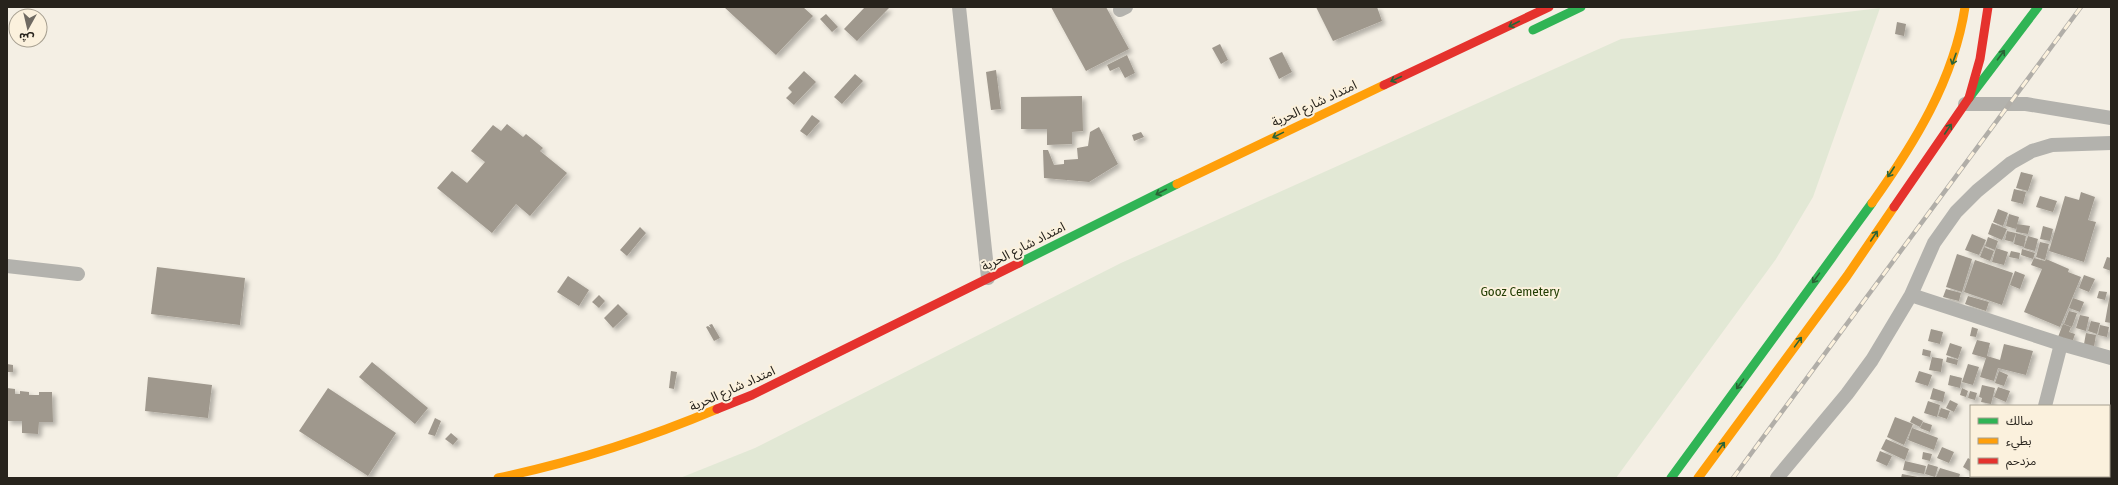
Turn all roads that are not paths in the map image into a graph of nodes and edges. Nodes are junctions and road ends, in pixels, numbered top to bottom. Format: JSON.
{"nodes":[{"id":1,"x":959,"y":7,"type":"edge"},
{"id":2,"x":1548,"y":7,"type":"edge"},
{"id":3,"x":1581,"y":7,"type":"edge"},
{"id":4,"x":1965,"y":7,"type":"edge"},
{"id":5,"x":1988,"y":7,"type":"edge"},
{"id":6,"x":2038,"y":7,"type":"edge"},
{"id":7,"x":1550,"y":22,"type":"junction"},
{"id":8,"x":1521,"y":35,"type":"dead end"},
{"id":9,"x":1967,"y":101,"type":"junction"},
{"id":10,"x":2111,"y":118,"type":"edge"},
{"id":11,"x":2111,"y":143,"type":"edge"},
{"id":12,"x":7,"y":266,"type":"edge"},
{"id":13,"x":78,"y":274,"type":"dead end"},
{"id":14,"x":988,"y":278,"type":"junction"},
{"id":15,"x":1911,"y":295,"type":"junction"},
{"id":16,"x":2061,"y":344,"type":"junction"},
{"id":17,"x":2111,"y":358,"type":"edge"},
{"id":18,"x":2045,"y":405,"type":"edge"},
{"id":19,"x":498,"y":478,"type":"edge"},
{"id":20,"x":1671,"y":478,"type":"edge"},
{"id":21,"x":1698,"y":478,"type":"edge"},
{"id":22,"x":1777,"y":478,"type":"edge"}],
"edges":[{"from":1,"to":14,"type":"street"},
{"from":2,"to":7,"type":"street"},
{"from":2,"to":14,"type":"main road","name":"امتداد شارع الحرية","one_way":true},
{"from":3,"to":7,"type":"main road"},
{"from":4,"to":20,"type":"main road","one_way":true},
{"from":5,"to":9,"type":"main road"},
{"from":9,"to":6,"type":"main road","one_way":true},
{"from":7,"to":8,"type":"main road"},
{"from":9,"to":10,"type":"street"},
{"from":21,"to":9,"type":"main road","one_way":true},
{"from":11,"to":15,"type":"street"},
{"from":12,"to":13,"type":"street"},
{"from":14,"to":19,"type":"main road","name":"امتداد شارع الحرية"},
{"from":15,"to":16,"type":"street"},
{"from":15,"to":22,"type":"street"},
{"from":16,"to":17,"type":"street"},
{"from":16,"to":18,"type":"street"}]}
